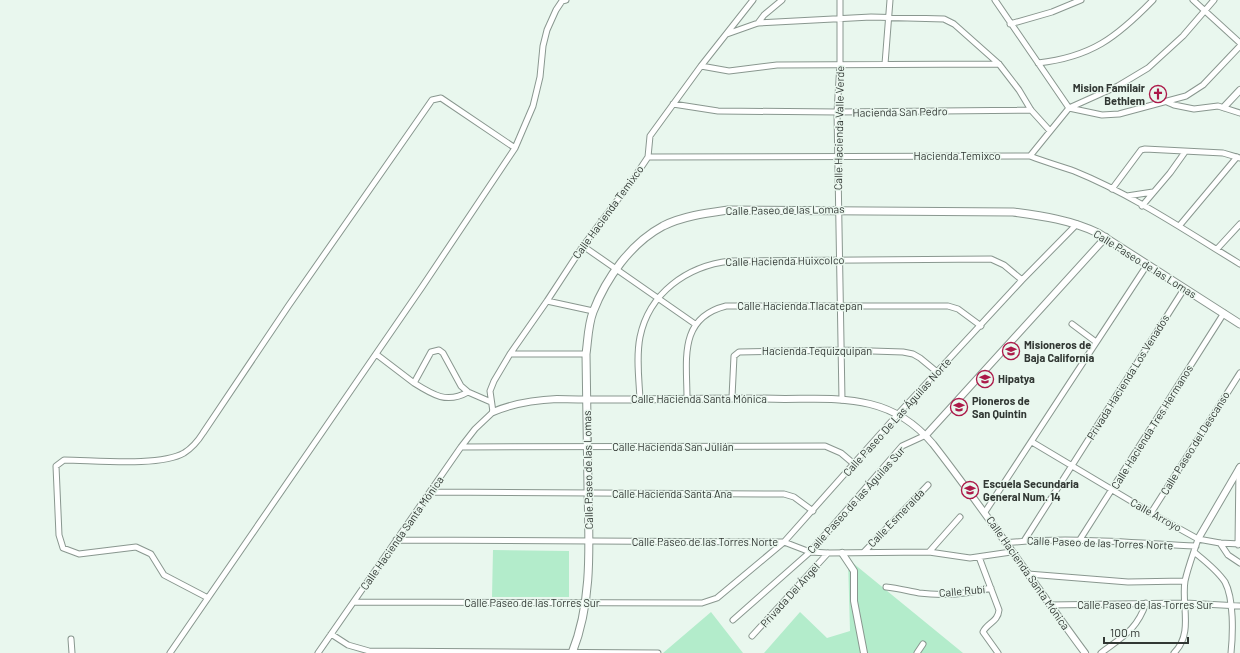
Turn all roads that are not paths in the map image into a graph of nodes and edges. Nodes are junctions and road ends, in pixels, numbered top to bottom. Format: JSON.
{"nodes":[{"id":1,"x":566,"y":0,"type":"edge"},
{"id":2,"x":753,"y":0,"type":"edge"},
{"id":3,"x":782,"y":0,"type":"edge"},
{"id":4,"x":840,"y":0,"type":"edge"},
{"id":5,"x":890,"y":0,"type":"edge"},
{"id":6,"x":994,"y":0,"type":"edge"},
{"id":7,"x":1081,"y":0,"type":"edge"},
{"id":8,"x":1153,"y":0,"type":"edge"},
{"id":9,"x":1193,"y":0,"type":"edge"},
{"id":10,"x":1214,"y":0,"type":"edge"},
{"id":11,"x":1204,"y":10,"type":"junction"},
{"id":12,"x":889,"y":17,"type":"junction"},
{"id":13,"x":839,"y":20,"type":"junction"},
{"id":14,"x":758,"y":23,"type":"junction"},
{"id":15,"x":1010,"y":24,"type":"junction"},
{"id":16,"x":726,"y":34,"type":"junction"},
{"id":17,"x":1240,"y":42,"type":"edge"},
{"id":18,"x":1240,"y":46,"type":"edge"},
{"id":19,"x":1038,"y":63,"type":"junction"},
{"id":20,"x":840,"y":64,"type":"junction"},
{"id":21,"x":886,"y":64,"type":"junction"},
{"id":22,"x":999,"y":64,"type":"junction"},
{"id":23,"x":701,"y":66,"type":"junction"},
{"id":24,"x":1240,"y":90,"type":"edge"},
{"id":25,"x":1167,"y":102,"type":"junction"},
{"id":26,"x":673,"y":104,"type":"junction"},
{"id":27,"x":1224,"y":107,"type":"junction"},
{"id":28,"x":1069,"y":108,"type":"junction"},
{"id":29,"x":1031,"y":110,"type":"junction"},
{"id":30,"x":837,"y":112,"type":"junction"},
{"id":31,"x":1240,"y":113,"type":"edge"},
{"id":32,"x":1050,"y":131,"type":"junction"},
{"id":33,"x":515,"y":148,"type":"junction"},
{"id":34,"x":1185,"y":152,"type":"junction"},
{"id":35,"x":1030,"y":156,"type":"junction"},
{"id":36,"x":648,"y":157,"type":"junction"},
{"id":37,"x":838,"y":157,"type":"junction"},
{"id":38,"x":1238,"y":158,"type":"edge"},
{"id":39,"x":1112,"y":189,"type":"junction"},
{"id":40,"x":1153,"y":192,"type":"junction"},
{"id":41,"x":1126,"y":196,"type":"junction"},
{"id":42,"x":1142,"y":206,"type":"junction"},
{"id":43,"x":838,"y":210,"type":"junction"},
{"id":44,"x":1077,"y":224,"type":"junction"},
{"id":45,"x":1240,"y":224,"type":"edge"},
{"id":46,"x":1180,"y":225,"type":"junction"},
{"id":47,"x":1106,"y":237,"type":"junction"},
{"id":48,"x":583,"y":246,"type":"junction"},
{"id":49,"x":1217,"y":249,"type":"junction"},
{"id":50,"x":840,"y":260,"type":"junction"},
{"id":51,"x":1147,"y":264,"type":"junction"},
{"id":52,"x":1240,"y":264,"type":"edge"},
{"id":53,"x":618,"y":269,"type":"junction"},
{"id":54,"x":1022,"y":280,"type":"junction"},
{"id":55,"x":1184,"y":289,"type":"junction"},
{"id":56,"x":657,"y":298,"type":"junction"},
{"id":57,"x":548,"y":301,"type":"junction"},
{"id":58,"x":840,"y":306,"type":"junction"},
{"id":59,"x":593,"y":311,"type":"junction"},
{"id":60,"x":1224,"y":314,"type":"junction"},
{"id":61,"x":695,"y":324,"type":"junction"},
{"id":62,"x":1072,"y":324,"type":"dead end"},
{"id":63,"x":1240,"y":324,"type":"edge"},
{"id":64,"x":981,"y":326,"type":"junction"},
{"id":65,"x":1096,"y":342,"type":"junction"},
{"id":66,"x":841,"y":350,"type":"junction"},
{"id":67,"x":376,"y":354,"type":"junction"},
{"id":68,"x":510,"y":354,"type":"junction"},
{"id":69,"x":586,"y":354,"type":"junction"},
{"id":70,"x":937,"y":372,"type":"junction"},
{"id":71,"x":1240,"y":372,"type":"edge"},
{"id":72,"x":414,"y":383,"type":"junction"},
{"id":73,"x":468,"y":392,"type":"junction"},
{"id":74,"x":732,"y":397,"type":"junction"},
{"id":75,"x":687,"y":398,"type":"junction"},
{"id":76,"x":640,"y":399,"type":"junction"},
{"id":77,"x":587,"y":400,"type":"junction"},
{"id":78,"x":842,"y":400,"type":"junction"},
{"id":79,"x":491,"y":402,"type":"junction"},
{"id":80,"x":493,"y":412,"type":"junction"},
{"id":81,"x":898,"y":414,"type":"junction"},
{"id":82,"x":926,"y":435,"type":"junction"},
{"id":83,"x":1032,"y":442,"type":"junction"},
{"id":84,"x":461,"y":447,"type":"junction"},
{"id":85,"x":587,"y":447,"type":"junction"},
{"id":86,"x":854,"y":464,"type":"junction"},
{"id":87,"x":1072,"y":466,"type":"junction"},
{"id":88,"x":1240,"y":467,"type":"edge"},
{"id":89,"x":928,"y":485,"type":"dead end"},
{"id":90,"x":1112,"y":490,"type":"junction"},
{"id":91,"x":430,"y":492,"type":"junction"},
{"id":92,"x":588,"y":494,"type":"junction"},
{"id":93,"x":813,"y":511,"type":"junction"},
{"id":94,"x":986,"y":512,"type":"junction"},
{"id":95,"x":1151,"y":513,"type":"junction"},
{"id":96,"x":960,"y":517,"type":"dead end"},
{"id":97,"x":1198,"y":538,"type":"junction"},
{"id":98,"x":396,"y":540,"type":"junction"},
{"id":99,"x":589,"y":541,"type":"junction"},
{"id":100,"x":1024,"y":541,"type":"junction"},
{"id":101,"x":1079,"y":541,"type":"junction"},
{"id":102,"x":784,"y":542,"type":"junction"},
{"id":103,"x":1005,"y":543,"type":"junction"},
{"id":104,"x":1220,"y":543,"type":"junction"},
{"id":105,"x":1239,"y":544,"type":"edge"},
{"id":106,"x":1195,"y":549,"type":"junction"},
{"id":107,"x":810,"y":552,"type":"junction"},
{"id":108,"x":864,"y":552,"type":"junction"},
{"id":109,"x":929,"y":552,"type":"junction"},
{"id":110,"x":1011,"y":552,"type":"junction"},
{"id":111,"x":828,"y":553,"type":"junction"},
{"id":112,"x":842,"y":553,"type":"junction"},
{"id":113,"x":979,"y":557,"type":"junction"},
{"id":114,"x":1240,"y":563,"type":"edge"},
{"id":115,"x":1028,"y":574,"type":"junction"},
{"id":116,"x":1185,"y":581,"type":"junction"},
{"id":117,"x":886,"y":587,"type":"dead end"},
{"id":118,"x":991,"y":588,"type":"junction"},
{"id":119,"x":208,"y":598,"type":"junction"},
{"id":120,"x":354,"y":602,"type":"junction"},
{"id":121,"x":710,"y":602,"type":"joint"},
{"id":122,"x":1146,"y":603,"type":"junction"},
{"id":123,"x":1185,"y":603,"type":"junction"},
{"id":124,"x":586,"y":604,"type":"junction"},
{"id":125,"x":1050,"y":605,"type":"junction"},
{"id":126,"x":1230,"y":606,"type":"junction"},
{"id":127,"x":1240,"y":606,"type":"edge"},
{"id":128,"x":733,"y":620,"type":"dead end"},
{"id":129,"x":331,"y":634,"type":"junction"},
{"id":130,"x":752,"y":636,"type":"dead end"},
{"id":131,"x":71,"y":639,"type":"dead end"},
{"id":132,"x":923,"y":644,"type":"dead end"},
{"id":133,"x":573,"y":652,"type":"edge"},
{"id":134,"x":72,"y":653,"type":"edge"},
{"id":135,"x":170,"y":653,"type":"edge"},
{"id":136,"x":318,"y":653,"type":"edge"},
{"id":137,"x":658,"y":653,"type":"edge"},
{"id":138,"x":864,"y":653,"type":"edge"},
{"id":139,"x":918,"y":653,"type":"edge"},
{"id":140,"x":998,"y":653,"type":"edge"},
{"id":141,"x":1085,"y":653,"type":"edge"},
{"id":142,"x":1101,"y":653,"type":"edge"},
{"id":143,"x":1174,"y":653,"type":"edge"},
{"id":144,"x":1231,"y":653,"type":"edge"}],
"edges":[{"from":1,"to":33,"type":"street"},
{"from":2,"to":16,"type":"street","name":"Calle Hacienda Temixco"},
{"from":3,"to":14,"type":"street"},
{"from":4,"to":13,"type":"street","name":"Calle Hacienda Valle Verde"},
{"from":5,"to":12,"type":"street"},
{"from":6,"to":15,"type":"street"},
{"from":7,"to":15,"type":"street"},
{"from":8,"to":19,"type":"street"},
{"from":9,"to":11,"type":"street"},
{"from":10,"to":11,"type":"street"},
{"from":11,"to":17,"type":"street"},
{"from":11,"to":28,"type":"street"},
{"from":12,"to":13,"type":"street"},
{"from":12,"to":21,"type":"street"},
{"from":12,"to":22,"type":"street"},
{"from":13,"to":14,"type":"street"},
{"from":13,"to":20,"type":"street","name":"Calle Hacienda Valle Verde"},
{"from":14,"to":16,"type":"street"},
{"from":15,"to":19,"type":"street"},
{"from":16,"to":23,"type":"street","name":"Calle Hacienda Temixco"},
{"from":18,"to":25,"type":"street"},
{"from":19,"to":28,"type":"street"},
{"from":20,"to":21,"type":"street"},
{"from":20,"to":23,"type":"street"},
{"from":20,"to":30,"type":"street","name":"Calle Hacienda Valle Verde"},
{"from":21,"to":22,"type":"street"},
{"from":22,"to":29,"type":"street"},
{"from":23,"to":26,"type":"street","name":"Calle Hacienda Temixco"},
{"from":24,"to":27,"type":"street"},
{"from":25,"to":27,"type":"street"},
{"from":25,"to":28,"type":"street"},
{"from":26,"to":30,"type":"street","name":"Hacienda San Pedro"},
{"from":26,"to":36,"type":"street","name":"Calle Hacienda Temixco"},
{"from":27,"to":31,"type":"street"},
{"from":28,"to":32,"type":"street"},
{"from":29,"to":30,"type":"street","name":"Hacienda San Pedro"},
{"from":29,"to":32,"type":"street"},
{"from":30,"to":37,"type":"street","name":"Calle Hacienda Valle Verde"},
{"from":32,"to":35,"type":"street"},
{"from":33,"to":67,"type":"street"},
{"from":33,"to":119,"type":"street"},
{"from":34,"to":38,"type":"street"},
{"from":34,"to":39,"type":"street"},
{"from":34,"to":40,"type":"street"},
{"from":35,"to":37,"type":"street","name":"Hacienda Temixco"},
{"from":35,"to":39,"type":"street","name":"Hacienda Temixco"},
{"from":36,"to":37,"type":"street","name":"Hacienda Temixco"},
{"from":36,"to":48,"type":"street","name":"Calle Hacienda Temixco"},
{"from":37,"to":43,"type":"street","name":"Calle Hacienda Valle Verde"},
{"from":38,"to":46,"type":"street"},
{"from":39,"to":41,"type":"street","name":"Hacienda Temixco"},
{"from":40,"to":41,"type":"street"},
{"from":40,"to":42,"type":"street"},
{"from":41,"to":42,"type":"street","name":"Hacienda Temixco"},
{"from":42,"to":46,"type":"street","name":"Hacienda Temixco"},
{"from":43,"to":44,"type":"main road","name":"Calle Paseo de las Lomas"},
{"from":43,"to":50,"type":"street","name":"Calle Hacienda Valle Verde"},
{"from":43,"to":53,"type":"main road","name":"Calle Paseo de las Lomas"},
{"from":44,"to":47,"type":"main road","name":"Calle Paseo de las Lomas"},
{"from":44,"to":54,"type":"street","name":"Calle Paseo De Las Águilas Norte"},
{"from":45,"to":49,"type":"street"},
{"from":46,"to":49,"type":"street","name":"Hacienda Temixco"},
{"from":47,"to":51,"type":"main road","name":"Calle Paseo de las Lomas"},
{"from":47,"to":82,"type":"street","name":"Calle Paseo de las Águilas Sur"},
{"from":48,"to":53,"type":"street"},
{"from":48,"to":57,"type":"street","name":"Calle Hacienda Temixco"},
{"from":49,"to":52,"type":"street","name":"Hacienda Temixco"},
{"from":50,"to":54,"type":"street","name":"Calle Hacienda Huixcolco"},
{"from":50,"to":56,"type":"street","name":"Calle Hacienda Huixcolco"},
{"from":50,"to":58,"type":"street","name":"Calle Hacienda Valle Verde"},
{"from":51,"to":55,"type":"main road","name":"Calle Paseo de las Lomas"},
{"from":51,"to":65,"type":"street"},
{"from":53,"to":56,"type":"street"},
{"from":53,"to":59,"type":"main road","name":"Calle Paseo de las Lomas"},
{"from":54,"to":64,"type":"street","name":"Calle Paseo De Las Águilas Norte"},
{"from":55,"to":60,"type":"main road","name":"Calle Paseo de las Lomas"},
{"from":55,"to":87,"type":"street","name":"Privada Hacienda Los Venados"},
{"from":56,"to":61,"type":"street"},
{"from":56,"to":76,"type":"street","name":"Calle Hacienda Huixcolco"},
{"from":57,"to":59,"type":"street"},
{"from":57,"to":68,"type":"street","name":"Calle Hacienda Temixco"},
{"from":58,"to":61,"type":"street","name":"Calle Hacienda Tlacatepan"},
{"from":58,"to":64,"type":"street","name":"Calle Hacienda Tlacatepan"},
{"from":58,"to":66,"type":"street","name":"Calle Hacienda Valle Verde"},
{"from":59,"to":69,"type":"main road","name":"Calle Paseo de las Lomas"},
{"from":60,"to":63,"type":"main road","name":"Calle Paseo de las Lomas"},
{"from":60,"to":90,"type":"street","name":"Calle Hacienda Tres Hermanos"},
{"from":61,"to":75,"type":"street","name":"Calle Hacienda Tlacatepan"},
{"from":62,"to":65,"type":"street"},
{"from":64,"to":70,"type":"street","name":"Calle Paseo De Las Águilas Norte"},
{"from":65,"to":83,"type":"street"},
{"from":66,"to":70,"type":"street","name":"Hacienda Tequizquipan"},
{"from":66,"to":74,"type":"street","name":"Hacienda Tequizquipan"},
{"from":66,"to":78,"type":"street","name":"Calle Hacienda Valle Verde"},
{"from":67,"to":72,"type":"street"},
{"from":67,"to":119,"type":"street"},
{"from":68,"to":69,"type":"street"},
{"from":68,"to":79,"type":"street","name":"Calle Hacienda Temixco"},
{"from":69,"to":77,"type":"main road","name":"Calle Paseo de las Lomas"},
{"from":70,"to":81,"type":"street","name":"Calle Paseo De Las Águilas Norte"},
{"from":71,"to":95,"type":"street","name":"Calle Paseo del Descanso"},
{"from":72,"to":73,"type":"street"},
{"from":72,"to":73,"type":"street"},
{"from":73,"to":79,"type":"street"},
{"from":74,"to":75,"type":"street","name":"Calle Hacienda Santa Mónica"},
{"from":74,"to":78,"type":"street","name":"Calle Hacienda Santa Mónica"},
{"from":75,"to":76,"type":"street","name":"Calle Hacienda Santa Mónica"},
{"from":76,"to":77,"type":"street","name":"Calle Hacienda Santa Mónica"},
{"from":77,"to":80,"type":"street","name":"Calle Hacienda Santa Mónica"},
{"from":77,"to":85,"type":"main road","name":"Calle Paseo de las Lomas"},
{"from":78,"to":81,"type":"street","name":"Calle Hacienda Santa Mónica"},
{"from":79,"to":80,"type":"street","name":"Calle Hacienda Temixco"},
{"from":80,"to":84,"type":"street","name":"Calle Hacienda Santa Mónica"},
{"from":81,"to":82,"type":"street","name":"Calle Hacienda Santa Mónica"},
{"from":81,"to":86,"type":"street","name":"Calle Paseo De Las Águilas Norte"},
{"from":82,"to":94,"type":"street","name":"Calle Hacienda Santa Mónica"},
{"from":82,"to":107,"type":"street","name":"Calle Paseo de las Águilas Sur"},
{"from":83,"to":87,"type":"street","name":"Calle Arroyo"},
{"from":83,"to":94,"type":"street"},
{"from":84,"to":85,"type":"street","name":"Calle Hacienda San Julián"},
{"from":84,"to":91,"type":"street","name":"Calle Hacienda Santa Mónica"},
{"from":85,"to":86,"type":"street","name":"Calle Hacienda San Julián"},
{"from":85,"to":92,"type":"main road","name":"Calle Paseo de las Lomas"},
{"from":86,"to":93,"type":"street","name":"Calle Paseo De Las Águilas Norte"},
{"from":87,"to":90,"type":"street","name":"Calle Arroyo"},
{"from":87,"to":100,"type":"street","name":"Privada Hacienda Los Venados"},
{"from":88,"to":97,"type":"street"},
{"from":88,"to":105,"type":"street"},
{"from":89,"to":108,"type":"street","name":"Calle Esmeralda"},
{"from":90,"to":95,"type":"street","name":"Calle Arroyo"},
{"from":90,"to":101,"type":"street","name":"Calle Hacienda Tres Hermanos"},
{"from":91,"to":92,"type":"street","name":"Calle Hacienda Santa Ana"},
{"from":91,"to":98,"type":"street","name":"Calle Hacienda Santa Mónica"},
{"from":92,"to":93,"type":"street","name":"Calle Hacienda Santa Ana"},
{"from":92,"to":99,"type":"main road","name":"Calle Paseo de las Lomas"},
{"from":93,"to":102,"type":"street","name":"Calle Paseo De Las Águilas Norte"},
{"from":94,"to":103,"type":"street","name":"Calle Hacienda Santa Mónica"},
{"from":95,"to":97,"type":"street","name":"Calle Arroyo"},
{"from":96,"to":109,"type":"street"},
{"from":97,"to":104,"type":"street"},
{"from":97,"to":106,"type":"street"},
{"from":98,"to":99,"type":"street","name":"Calle Paseo de las Torres Norte"},
{"from":98,"to":120,"type":"street","name":"Calle Hacienda Santa Mónica"},
{"from":99,"to":102,"type":"street","name":"Calle Paseo de las Torres Norte"},
{"from":99,"to":124,"type":"main road","name":"Calle Paseo de las Lomas"},
{"from":100,"to":101,"type":"street","name":"Calle Paseo de las Torres Norte"},
{"from":100,"to":103,"type":"street","name":"Calle Paseo de las Torres Norte"},
{"from":101,"to":106,"type":"street","name":"Calle Paseo de las Torres Norte"},
{"from":102,"to":107,"type":"street","name":"Calle Paseo de las Torres Norte"},
{"from":102,"to":121,"type":"street","name":"Calle Paseo De Las Águilas Norte"},
{"from":103,"to":110,"type":"street","name":"Calle Hacienda Santa Mónica"},
{"from":104,"to":105,"type":"street"},
{"from":104,"to":114,"type":"street"},
{"from":106,"to":116,"type":"street"},
{"from":106,"to":126,"type":"street"},
{"from":107,"to":111,"type":"street","name":"Calle Paseo de las Torres Norte"},
{"from":107,"to":128,"type":"street","name":"Calle Paseo de las Águilas Sur"},
{"from":108,"to":109,"type":"street","name":"Calle Paseo de las Torres Norte"},
{"from":108,"to":112,"type":"street","name":"Calle Paseo de las Torres Norte"},
{"from":109,"to":113,"type":"street","name":"Calle Paseo de las Torres Norte"},
{"from":110,"to":113,"type":"street","name":"Calle Paseo de las Torres Norte"},
{"from":110,"to":115,"type":"street","name":"Calle Hacienda Santa Mónica"},
{"from":111,"to":112,"type":"street","name":"Calle Paseo de las Torres Norte"},
{"from":111,"to":130,"type":"street","name":"Privada Del Ángel"},
{"from":112,"to":138,"type":"street"},
{"from":113,"to":118,"type":"street"},
{"from":115,"to":116,"type":"street"},
{"from":115,"to":125,"type":"street","name":"Calle Hacienda Santa Mónica"},
{"from":116,"to":123,"type":"street"},
{"from":117,"to":118,"type":"street","name":"Calle Rubí"},
{"from":118,"to":140,"type":"street"},
{"from":119,"to":135,"type":"street"},
{"from":120,"to":124,"type":"street","name":"Calle Paseo de las Torres Sur"},
{"from":120,"to":129,"type":"street","name":"Calle Hacienda Santa Mónica"},
{"from":121,"to":124,"type":"street","name":"Calle Paseo de las Torres Sur"},
{"from":122,"to":123,"type":"street","name":"Calle Paseo de las Torres Sur"},
{"from":122,"to":125,"type":"street","name":"Calle Paseo de las Torres Sur"},
{"from":122,"to":142,"type":"street"},
{"from":123,"to":126,"type":"street","name":"Calle Paseo de las Torres Sur"},
{"from":123,"to":143,"type":"street"},
{"from":124,"to":133,"type":"main road","name":"Calle Paseo de las Lomas"},
{"from":125,"to":141,"type":"street","name":"Calle Hacienda Santa Mónica"},
{"from":126,"to":127,"type":"street","name":"Calle Paseo de las Torres Sur"},
{"from":126,"to":144,"type":"street"},
{"from":129,"to":133,"type":"street"},
{"from":129,"to":136,"type":"street","name":"Calle Hacienda Santa Mónica"},
{"from":131,"to":134,"type":"street"},
{"from":132,"to":139,"type":"street"},
{"from":133,"to":137,"type":"street"}]}
